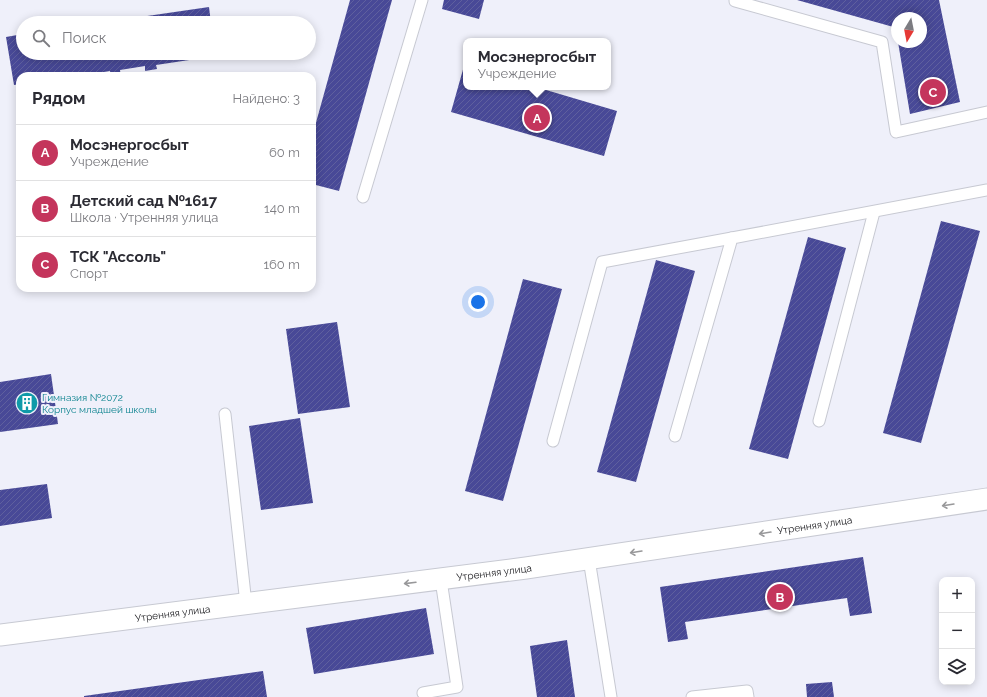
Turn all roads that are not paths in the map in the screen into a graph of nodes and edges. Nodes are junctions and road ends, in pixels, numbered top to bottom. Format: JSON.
{"nodes":[{"id":1,"x":422,"y":0,"type":"edge"},
{"id":2,"x":735,"y":0,"type":"edge"},
{"id":3,"x":987,"y":112,"type":"edge"},
{"id":4,"x":987,"y":190,"type":"edge"},
{"id":5,"x":363,"y":198,"type":"dead end"},
{"id":6,"x":874,"y":212,"type":"junction"},
{"id":7,"x":732,"y":238,"type":"junction"},
{"id":8,"x":225,"y":414,"type":"dead end"},
{"id":9,"x":819,"y":421,"type":"dead end"},
{"id":10,"x":675,"y":436,"type":"dead end"},
{"id":11,"x":553,"y":441,"type":"dead end"},
{"id":12,"x":987,"y":499,"type":"edge"},
{"id":13,"x":589,"y":559,"type":"junction"},
{"id":14,"x":441,"y":580,"type":"junction"},
{"id":15,"x":246,"y":604,"type":"junction"},
{"id":16,"x":0,"y":635,"type":"edge"},
{"id":17,"x":423,"y":692,"type":"dead end"},
{"id":18,"x":611,"y":697,"type":"edge"},
{"id":19,"x":692,"y":697,"type":"edge"},
{"id":20,"x":748,"y":697,"type":"edge"}],
"edges":[{"from":1,"to":5,"type":"lane"},
{"from":2,"to":3,"type":"lane"},
{"from":4,"to":6,"type":"lane"},
{"from":6,"to":7,"type":"lane"},
{"from":6,"to":9,"type":"lane"},
{"from":7,"to":10,"type":"lane"},
{"from":7,"to":11,"type":"lane"},
{"from":8,"to":15,"type":"lane"},
{"from":12,"to":13,"type":"street","name":"Утренняя улица","one_way":true},
{"from":13,"to":14,"type":"street","name":"Утренняя улица"},
{"from":13,"to":18,"type":"lane"},
{"from":14,"to":15,"type":"street","name":"Утренняя улица","one_way":true},
{"from":14,"to":17,"type":"lane"},
{"from":15,"to":16,"type":"street","name":"Утренняя улица"},
{"from":19,"to":20,"type":"lane"}]}
